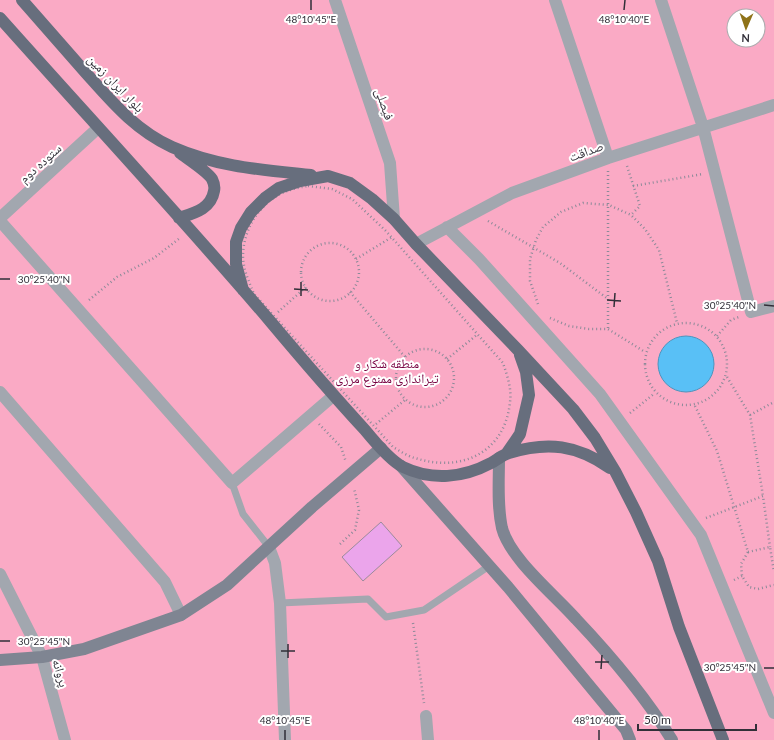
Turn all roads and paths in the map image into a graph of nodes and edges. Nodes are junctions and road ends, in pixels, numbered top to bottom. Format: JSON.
{"nodes":[{"id":1,"x":22,"y":0,"type":"edge"},
{"id":2,"x":335,"y":0,"type":"edge"},
{"id":3,"x":555,"y":0,"type":"edge"},
{"id":4,"x":661,"y":0,"type":"edge"},
{"id":5,"x":0,"y":18,"type":"edge"},
{"id":6,"x":774,"y":106,"type":"edge"},
{"id":7,"x":703,"y":127,"type":"junction"},
{"id":8,"x":98,"y":128,"type":"junction"},
{"id":9,"x":172,"y":147,"type":"junction"},
{"id":10,"x":623,"y":154,"type":"junction"},
{"id":11,"x":608,"y":158,"type":"junction"},
{"id":12,"x":715,"y":172,"type":"junction"},
{"id":13,"x":328,"y":176,"type":"junction"},
{"id":14,"x":633,"y":186,"type":"junction"},
{"id":15,"x":609,"y":206,"type":"junction"},
{"id":16,"x":474,"y":213,"type":"junction"},
{"id":17,"x":630,"y":215,"type":"junction"},
{"id":18,"x":179,"y":218,"type":"junction"},
{"id":19,"x":394,"y":219,"type":"junction"},
{"id":20,"x":0,"y":220,"type":"edge"},
{"id":21,"x":447,"y":228,"type":"junction"},
{"id":22,"x":190,"y":230,"type":"junction"},
{"id":23,"x":392,"y":237,"type":"junction"},
{"id":24,"x":416,"y":244,"type":"junction"},
{"id":25,"x":534,"y":247,"type":"junction"},
{"id":26,"x":356,"y":259,"type":"junction"},
{"id":27,"x":306,"y":287,"type":"junction"},
{"id":28,"x":243,"y":290,"type":"junction"},
{"id":29,"x":350,"y":292,"type":"junction"},
{"id":30,"x":608,"y":299,"type":"junction"},
{"id":31,"x":774,"y":306,"type":"edge"},
{"id":32,"x":78,"y":309,"type":"junction"},
{"id":33,"x":542,"y":309,"type":"dead end"},
{"id":34,"x":751,"y":312,"type":"junction"},
{"id":35,"x":546,"y":313,"type":"dead end"},
{"id":36,"x":271,"y":318,"type":"junction"},
{"id":37,"x":677,"y":323,"type":"junction"},
{"id":38,"x":608,"y":329,"type":"junction"},
{"id":39,"x":478,"y":334,"type":"junction"},
{"id":40,"x":717,"y":336,"type":"junction"},
{"id":41,"x":518,"y":350,"type":"junction"},
{"id":42,"x":645,"y":352,"type":"junction"},
{"id":43,"x":406,"y":357,"type":"junction"},
{"id":44,"x":447,"y":359,"type":"junction"},
{"id":45,"x":726,"y":377,"type":"junction"},
{"id":46,"x":0,"y":392,"type":"edge"},
{"id":47,"x":655,"y":393,"type":"junction"},
{"id":48,"x":333,"y":396,"type":"junction"},
{"id":49,"x":406,"y":399,"type":"junction"},
{"id":50,"x":774,"y":402,"type":"edge"},
{"id":51,"x":695,"y":406,"type":"junction"},
{"id":52,"x":750,"y":415,"type":"junction"},
{"id":53,"x":619,"y":422,"type":"junction"},
{"id":54,"x":374,"y":426,"type":"junction"},
{"id":55,"x":381,"y":448,"type":"junction"},
{"id":56,"x":503,"y":456,"type":"junction"},
{"id":57,"x":401,"y":466,"type":"junction"},
{"id":58,"x":615,"y":471,"type":"junction"},
{"id":59,"x":232,"y":483,"type":"junction"},
{"id":60,"x":763,"y":496,"type":"junction"},
{"id":61,"x":734,"y":507,"type":"junction"},
{"id":62,"x":693,"y":523,"type":"junction"},
{"id":63,"x":269,"y":547,"type":"junction"},
{"id":64,"x":770,"y":548,"type":"junction"},
{"id":65,"x":748,"y":552,"type":"junction"},
{"id":66,"x":489,"y":566,"type":"junction"},
{"id":67,"x":774,"y":572,"type":"edge"},
{"id":68,"x":0,"y":574,"type":"edge"},
{"id":69,"x":774,"y":585,"type":"edge"},
{"id":70,"x":280,"y":603,"type":"junction"},
{"id":71,"x":412,"y":612,"type":"junction"},
{"id":72,"x":181,"y":615,"type":"junction"},
{"id":73,"x":42,"y":657,"type":"junction"},
{"id":74,"x":0,"y":660,"type":"edge"},
{"id":75,"x":774,"y":713,"type":"edge"},
{"id":76,"x":426,"y":716,"type":"joint"},
{"id":77,"x":65,"y":740,"type":"edge"},
{"id":78,"x":286,"y":740,"type":"edge"},
{"id":79,"x":428,"y":740,"type":"edge"},
{"id":80,"x":630,"y":740,"type":"edge"},
{"id":81,"x":672,"y":740,"type":"edge"},
{"id":82,"x":723,"y":740,"type":"edge"}],
"edges":[{"from":1,"to":9,"type":"main road","name":"بلوار ایران زمین"},
{"from":2,"to":19,"type":"street","name":"فیصلی"},
{"from":3,"to":11,"type":"street"},
{"from":4,"to":7,"type":"street"},
{"from":5,"to":8,"type":"main road"},
{"from":6,"to":7,"type":"street","name":"صداقت"},
{"from":7,"to":10,"type":"street","name":"صداقت"},
{"from":7,"to":12,"type":"street"},
{"from":8,"to":18,"type":"main road"},
{"from":8,"to":20,"type":"street","name":"ستوده دوم"},
{"from":9,"to":13,"type":"main road","name":"بلوار ایران زمین"},
{"from":9,"to":18,"type":"main road"},
{"from":10,"to":11,"type":"street","name":"صداقت"},
{"from":10,"to":14,"type":"path"},
{"from":11,"to":15,"type":"path"},
{"from":11,"to":16,"type":"street","name":"صداقت"},
{"from":12,"to":14,"type":"path"},
{"from":12,"to":34,"type":"street"},
{"from":13,"to":19,"type":"main road","name":"بلوار ایران زمین"},
{"from":13,"to":28,"type":"main road"},
{"from":14,"to":17,"type":"path"},
{"from":15,"to":17,"type":"path"},
{"from":15,"to":25,"type":"path"},
{"from":15,"to":30,"type":"path"},
{"from":16,"to":21,"type":"street","name":"صداقت"},
{"from":16,"to":25,"type":"path"},
{"from":17,"to":37,"type":"path"},
{"from":18,"to":22,"type":"main road"},
{"from":19,"to":24,"type":"main road","name":"بلوار ایران زمین"},
{"from":20,"to":32,"type":"street"},
{"from":21,"to":24,"type":"street","name":"صداقت"},
{"from":21,"to":53,"type":"street"},
{"from":22,"to":28,"type":"main road"},
{"from":22,"to":32,"type":"path"},
{"from":23,"to":26,"type":"path"},
{"from":23,"to":36,"type":"path"},
{"from":23,"to":39,"type":"path"},
{"from":24,"to":41,"type":"main road","name":"بلوار ایران زمین"},
{"from":25,"to":30,"type":"path"},
{"from":25,"to":33,"type":"path"},
{"from":26,"to":27,"type":"path"},
{"from":26,"to":29,"type":"path"},
{"from":27,"to":29,"type":"path"},
{"from":27,"to":36,"type":"path"},
{"from":28,"to":36,"type":"main road"},
{"from":29,"to":43,"type":"path"},
{"from":30,"to":38,"type":"path"},
{"from":31,"to":34,"type":"street"},
{"from":32,"to":59,"type":"street"},
{"from":34,"to":40,"type":"path"},
{"from":35,"to":38,"type":"path"},
{"from":36,"to":48,"type":"main road"},
{"from":36,"to":54,"type":"path"},
{"from":37,"to":40,"type":"path"},
{"from":37,"to":42,"type":"path"},
{"from":38,"to":42,"type":"path"},
{"from":39,"to":44,"type":"path"},
{"from":39,"to":54,"type":"path"},
{"from":40,"to":45,"type":"path"},
{"from":41,"to":56,"type":"main road"},
{"from":41,"to":58,"type":"main road","name":"بلوار ایران زمین"},
{"from":42,"to":47,"type":"path"},
{"from":43,"to":44,"type":"path"},
{"from":43,"to":49,"type":"path"},
{"from":44,"to":49,"type":"path"},
{"from":45,"to":51,"type":"path"},
{"from":45,"to":52,"type":"path"},
{"from":46,"to":72,"type":"street"},
{"from":47,"to":51,"type":"path"},
{"from":47,"to":53,"type":"path"},
{"from":48,"to":55,"type":"main road"},
{"from":48,"to":59,"type":"street"},
{"from":49,"to":54,"type":"path"},
{"from":50,"to":52,"type":"path"},
{"from":51,"to":61,"type":"path"},
{"from":52,"to":60,"type":"path"},
{"from":53,"to":62,"type":"street"},
{"from":55,"to":57,"type":"main road"},
{"from":55,"to":63,"type":"street"},
{"from":56,"to":57,"type":"main road"},
{"from":56,"to":58,"type":"main road"},
{"from":56,"to":81,"type":"street"},
{"from":57,"to":66,"type":"street"},
{"from":58,"to":82,"type":"main road","name":"بلوار ایران زمین"},
{"from":59,"to":63,"type":"lane"},
{"from":60,"to":61,"type":"path"},
{"from":60,"to":64,"type":"path"},
{"from":61,"to":62,"type":"path"},
{"from":61,"to":65,"type":"path"},
{"from":62,"to":75,"type":"street"},
{"from":63,"to":70,"type":"street"},
{"from":63,"to":72,"type":"street"},
{"from":64,"to":65,"type":"path"},
{"from":64,"to":67,"type":"path"},
{"from":65,"to":69,"type":"path"},
{"from":66,"to":71,"type":"lane"},
{"from":66,"to":80,"type":"street"},
{"from":68,"to":73,"type":"street","name":"پروانه"},
{"from":70,"to":71,"type":"lane"},
{"from":70,"to":78,"type":"street"},
{"from":71,"to":76,"type":"path"},
{"from":72,"to":73,"type":"street"},
{"from":73,"to":74,"type":"street"},
{"from":73,"to":77,"type":"street","name":"پروانه"},
{"from":76,"to":79,"type":"street"}]}
